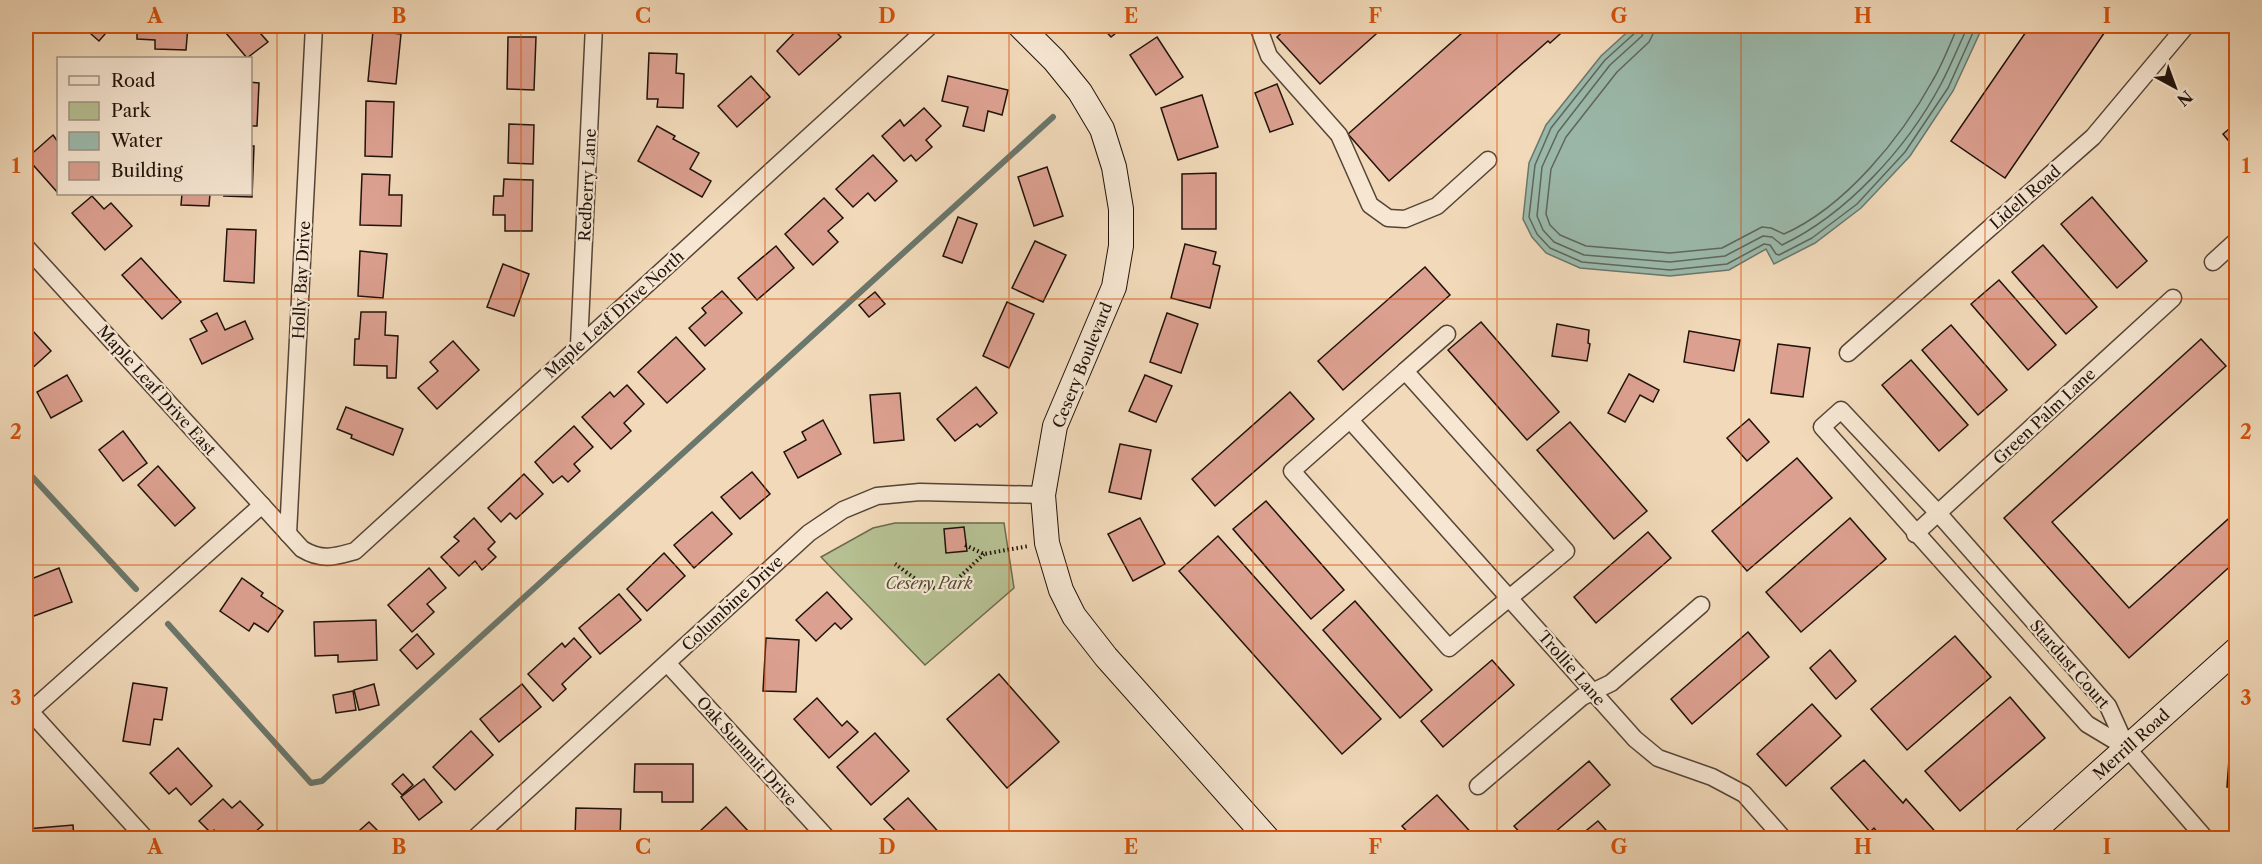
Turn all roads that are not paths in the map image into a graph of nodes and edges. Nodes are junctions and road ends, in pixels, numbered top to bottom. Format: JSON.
{"nodes":[{"id":1,"x":314,"y":26,"type":"edge"},
{"id":2,"x":594,"y":26,"type":"edge"},
{"id":3,"x":930,"y":26,"type":"edge"},
{"id":4,"x":1020,"y":26,"type":"edge"},
{"id":5,"x":1258,"y":26,"type":"edge"},
{"id":6,"x":2186,"y":26,"type":"edge"},
{"id":7,"x":1488,"y":160,"type":"dead end"},
{"id":8,"x":2236,"y":241,"type":"edge"},
{"id":9,"x":26,"y":247,"type":"edge"},
{"id":10,"x":2213,"y":262,"type":"dead end"},
{"id":11,"x":2173,"y":298,"type":"dead end"},
{"id":12,"x":1447,"y":334,"type":"dead end"},
{"id":13,"x":579,"y":345,"type":"junction"},
{"id":14,"x":1848,"y":353,"type":"dead end"},
{"id":15,"x":1404,"y":371,"type":"junction"},
{"id":16,"x":1350,"y":420,"type":"junction"},
{"id":17,"x":1043,"y":495,"type":"junction"},
{"id":18,"x":262,"y":505,"type":"junction"},
{"id":19,"x":1938,"y":513,"type":"junction"},
{"id":20,"x":288,"y":534,"type":"junction"},
{"id":21,"x":1915,"y":534,"type":"junction"},
{"id":22,"x":1510,"y":597,"type":"junction"},
{"id":23,"x":1701,"y":605,"type":"dead end"},
{"id":24,"x":2236,"y":650,"type":"edge"},
{"id":25,"x":667,"y":663,"type":"junction"},
{"id":26,"x":1593,"y":692,"type":"junction"},
{"id":27,"x":27,"y":711,"type":"edge"},
{"id":28,"x":2127,"y":748,"type":"junction"},
{"id":29,"x":1478,"y":786,"type":"dead end"},
{"id":30,"x":481,"y":837,"type":"edge"},
{"id":31,"x":145,"y":838,"type":"edge"},
{"id":32,"x":827,"y":838,"type":"edge"},
{"id":33,"x":1267,"y":838,"type":"edge"},
{"id":34,"x":1784,"y":838,"type":"edge"},
{"id":35,"x":2026,"y":838,"type":"edge"},
{"id":36,"x":2205,"y":838,"type":"edge"}],
"edges":[{"from":1,"to":20,"type":"street","name":"Holly Bay Drive"},
{"from":2,"to":13,"type":"street","name":"Redberry Lane"},
{"from":3,"to":13,"type":"street","name":"Maple Leaf Drive North"},
{"from":4,"to":17,"type":"main road","name":"Cesery Boulevard"},
{"from":5,"to":7,"type":"street"},
{"from":6,"to":14,"type":"street","name":"Lidell Road"},
{"from":8,"to":10,"type":"street"},
{"from":9,"to":18,"type":"street","name":"Maple Leaf Drive East"},
{"from":11,"to":19,"type":"street","name":"Green Palm Lane"},
{"from":12,"to":15,"type":"street"},
{"from":13,"to":20,"type":"street","name":"Maple Leaf Drive North"},
{"from":15,"to":16,"type":"street"},
{"from":15,"to":22,"type":"street"},
{"from":16,"to":22,"type":"street","name":"Trollie Lane"},
{"from":16,"to":22,"type":"street"},
{"from":17,"to":25,"type":"street","name":"Columbine Drive"},
{"from":17,"to":33,"type":"main road","name":"Cesery Boulevard"},
{"from":18,"to":20,"type":"street","name":"Maple Leaf Drive East"},
{"from":18,"to":27,"type":"street"},
{"from":19,"to":21,"type":"street","name":"Green Palm Lane"},
{"from":19,"to":21,"type":"street","name":"Stardust Court"},
{"from":19,"to":28,"type":"street","name":"Stardust Court"},
{"from":21,"to":28,"type":"street","name":"Stardust Court"},
{"from":22,"to":26,"type":"street","name":"Trollie Lane"},
{"from":23,"to":26,"type":"street"},
{"from":24,"to":28,"type":"main road","name":"Merrill Road"},
{"from":25,"to":30,"type":"street","name":"Columbine Drive"},
{"from":25,"to":32,"type":"street","name":"Oak Summit Drive"},
{"from":26,"to":29,"type":"street"},
{"from":26,"to":34,"type":"street","name":"Trollie Lane"},
{"from":27,"to":31,"type":"street"},
{"from":28,"to":35,"type":"main road","name":"Merrill Road"},
{"from":28,"to":36,"type":"street"}]}
